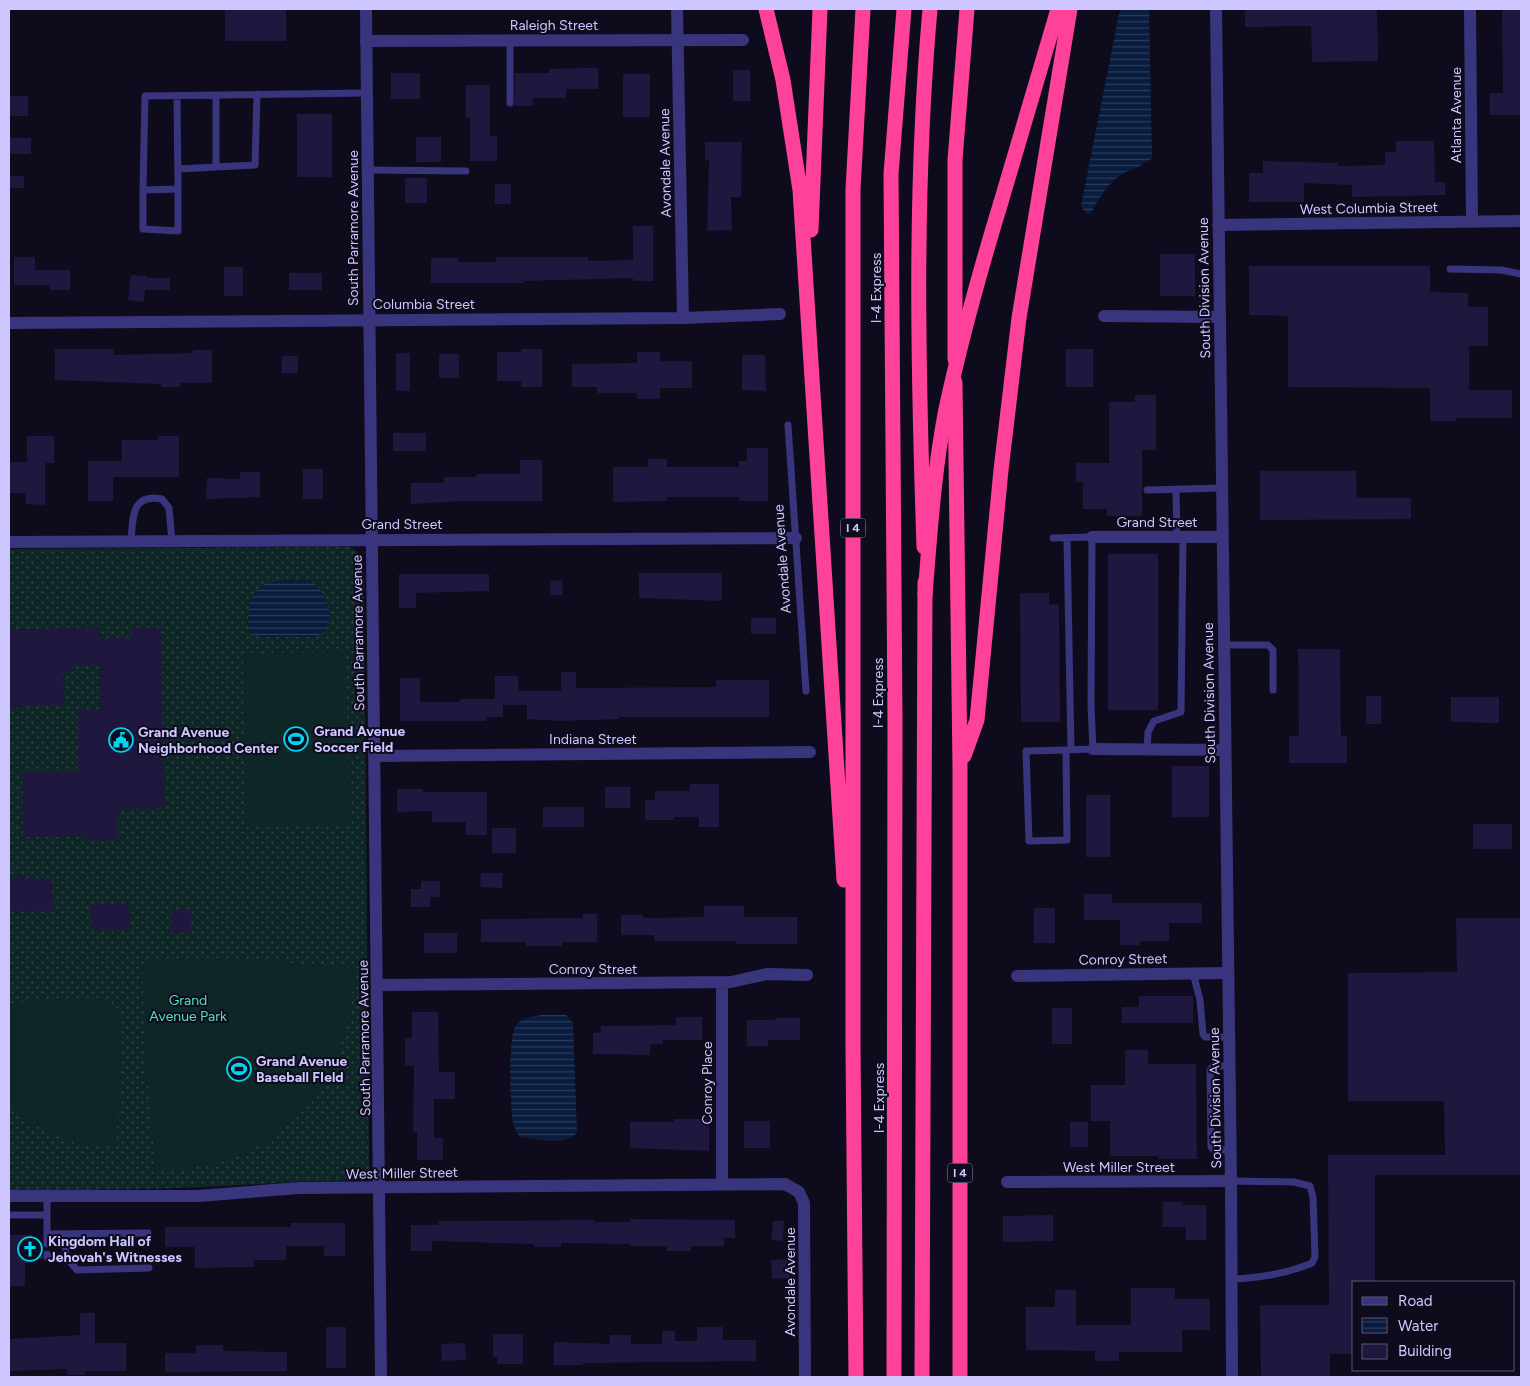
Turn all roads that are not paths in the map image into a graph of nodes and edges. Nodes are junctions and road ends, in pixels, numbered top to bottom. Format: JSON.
{"nodes":[{"id":1,"x":366,"y":9,"type":"edge"},
{"id":2,"x":677,"y":9,"type":"edge"},
{"id":3,"x":766,"y":9,"type":"edge"},
{"id":4,"x":820,"y":9,"type":"edge"},
{"id":5,"x":863,"y":9,"type":"edge"},
{"id":6,"x":904,"y":9,"type":"edge"},
{"id":7,"x":930,"y":9,"type":"edge"},
{"id":8,"x":967,"y":9,"type":"edge"},
{"id":9,"x":1058,"y":9,"type":"edge"},
{"id":10,"x":1070,"y":9,"type":"edge"},
{"id":11,"x":1216,"y":9,"type":"edge"},
{"id":12,"x":1470,"y":9,"type":"edge"},
{"id":13,"x":510,"y":40,"type":"junction"},
{"id":14,"x":678,"y":40,"type":"junction"},
{"id":15,"x":743,"y":40,"type":"dead end"},
{"id":16,"x":366,"y":41,"type":"junction"},
{"id":17,"x":366,"y":93,"type":"junction"},
{"id":18,"x":257,"y":94,"type":"junction"},
{"id":19,"x":216,"y":95,"type":"junction"},
{"id":20,"x":177,"y":96,"type":"junction"},
{"id":21,"x":510,"y":103,"type":"dead end"},
{"id":22,"x":216,"y":166,"type":"junction"},
{"id":23,"x":178,"y":169,"type":"junction"},
{"id":24,"x":367,"y":170,"type":"junction"},
{"id":25,"x":466,"y":172,"type":"dead end"},
{"id":26,"x":178,"y":189,"type":"junction"},
{"id":27,"x":143,"y":190,"type":"junction"},
{"id":28,"x":1472,"y":220,"type":"junction"},
{"id":29,"x":1521,"y":221,"type":"edge"},
{"id":30,"x":1218,"y":225,"type":"junction"},
{"id":31,"x":1450,"y":269,"type":"dead end"},
{"id":32,"x":1521,"y":274,"type":"edge"},
{"id":33,"x":807,"y":307,"type":"junction"},
{"id":34,"x":780,"y":314,"type":"dead end"},
{"id":35,"x":1104,"y":316,"type":"dead end"},
{"id":36,"x":1219,"y":317,"type":"junction"},
{"id":37,"x":683,"y":318,"type":"junction"},
{"id":38,"x":368,"y":320,"type":"junction"},
{"id":39,"x":9,"y":323,"type":"edge"},
{"id":40,"x":788,"y":425,"type":"dead end"},
{"id":41,"x":1222,"y":488,"type":"junction"},
{"id":42,"x":1176,"y":489,"type":"junction"},
{"id":43,"x":1147,"y":490,"type":"dead end"},
{"id":44,"x":1092,"y":537,"type":"junction"},
{"id":45,"x":1180,"y":537,"type":"junction"},
{"id":46,"x":1222,"y":537,"type":"junction"},
{"id":47,"x":796,"y":538,"type":"junction"},
{"id":48,"x":1052,"y":538,"type":"dead end"},
{"id":49,"x":1068,"y":538,"type":"junction"},
{"id":50,"x":371,"y":539,"type":"junction"},
{"id":51,"x":131,"y":541,"type":"junction"},
{"id":52,"x":172,"y":541,"type":"junction"},
{"id":53,"x":9,"y":542,"type":"edge"},
{"id":54,"x":925,"y":595,"type":"junction"},
{"id":55,"x":1223,"y":644,"type":"junction"},
{"id":56,"x":1272,"y":690,"type":"dead end"},
{"id":57,"x":806,"y":691,"type":"dead end"},
{"id":58,"x":1093,"y":749,"type":"junction"},
{"id":59,"x":1068,"y":750,"type":"junction"},
{"id":60,"x":1147,"y":750,"type":"junction"},
{"id":61,"x":1224,"y":750,"type":"junction"},
{"id":62,"x":810,"y":752,"type":"dead end"},
{"id":63,"x":376,"y":756,"type":"junction"},
{"id":64,"x":960,"y":767,"type":"junction"},
{"id":65,"x":1193,"y":973,"type":"junction"},
{"id":66,"x":1228,"y":973,"type":"junction"},
{"id":67,"x":807,"y":974,"type":"dead end"},
{"id":68,"x":1017,"y":976,"type":"dead end"},
{"id":69,"x":722,"y":982,"type":"junction"},
{"id":70,"x":378,"y":985,"type":"junction"},
{"id":71,"x":1229,"y":1037,"type":"junction"},
{"id":72,"x":853,"y":1048,"type":"junction"},
{"id":73,"x":1230,"y":1066,"type":"junction"},
{"id":74,"x":1231,"y":1150,"type":"junction"},
{"id":75,"x":1232,"y":1181,"type":"junction"},
{"id":76,"x":1007,"y":1182,"type":"dead end"},
{"id":77,"x":722,"y":1184,"type":"junction"},
{"id":78,"x":380,"y":1188,"type":"junction"},
{"id":79,"x":795,"y":1189,"type":"joint"},
{"id":80,"x":9,"y":1196,"type":"edge"},
{"id":81,"x":47,"y":1196,"type":"junction"},
{"id":82,"x":9,"y":1215,"type":"edge"},
{"id":83,"x":47,"y":1215,"type":"junction"},
{"id":84,"x":148,"y":1233,"type":"dead end"},
{"id":85,"x":47,"y":1234,"type":"junction"},
{"id":86,"x":65,"y":1234,"type":"junction"},
{"id":87,"x":47,"y":1244,"type":"dead end"},
{"id":88,"x":47,"y":1254,"type":"dead end"},
{"id":89,"x":66,"y":1257,"type":"junction"},
{"id":90,"x":149,"y":1268,"type":"dead end"},
{"id":91,"x":1232,"y":1279,"type":"junction"},
{"id":92,"x":381,"y":1377,"type":"edge"},
{"id":93,"x":805,"y":1377,"type":"edge"},
{"id":94,"x":856,"y":1377,"type":"edge"},
{"id":95,"x":894,"y":1377,"type":"edge"},
{"id":96,"x":922,"y":1377,"type":"edge"},
{"id":97,"x":960,"y":1377,"type":"edge"},
{"id":98,"x":1232,"y":1377,"type":"edge"}],
"edges":[{"from":1,"to":16,"type":"street","name":"South Parramore Avenue"},
{"from":2,"to":14,"type":"street","name":"Avondale Avenue"},
{"from":3,"to":33,"type":"highway"},
{"from":4,"to":33,"type":"highway"},
{"from":5,"to":72,"type":"highway","number":"I 4"},
{"from":6,"to":95,"type":"highway","name":"I-4 Express"},
{"from":7,"to":54,"type":"highway","bridge":true},
{"from":8,"to":64,"type":"highway","number":"I 4"},
{"from":9,"to":54,"type":"highway","bridge":true},
{"from":10,"to":64,"type":"highway"},
{"from":11,"to":30,"type":"street","name":"South Division Avenue"},
{"from":12,"to":28,"type":"street","name":"Atlanta Avenue"},
{"from":13,"to":14,"type":"street","name":"Raleigh Street"},
{"from":13,"to":16,"type":"street","name":"Raleigh Street"},
{"from":13,"to":21,"type":"lane"},
{"from":14,"to":15,"type":"street","name":"Raleigh Street"},
{"from":14,"to":37,"type":"street","name":"Avondale Avenue"},
{"from":16,"to":17,"type":"street","name":"South Parramore Avenue"},
{"from":17,"to":18,"type":"lane"},
{"from":17,"to":24,"type":"street","name":"South Parramore Avenue"},
{"from":18,"to":19,"type":"lane"},
{"from":18,"to":22,"type":"lane"},
{"from":19,"to":20,"type":"lane"},
{"from":19,"to":22,"type":"lane"},
{"from":20,"to":23,"type":"lane"},
{"from":20,"to":27,"type":"lane"},
{"from":22,"to":23,"type":"lane"},
{"from":23,"to":26,"type":"lane"},
{"from":24,"to":25,"type":"lane"},
{"from":24,"to":38,"type":"street","name":"South Parramore Avenue"},
{"from":26,"to":27,"type":"lane"},
{"from":26,"to":27,"type":"lane"},
{"from":28,"to":29,"type":"street","name":"West Columbia Street"},
{"from":28,"to":30,"type":"street","name":"West Columbia Street"},
{"from":30,"to":36,"type":"street","name":"South Division Avenue"},
{"from":31,"to":32,"type":"lane"},
{"from":33,"to":72,"type":"highway"},
{"from":34,"to":37,"type":"street","name":"Columbia Street"},
{"from":35,"to":36,"type":"street"},
{"from":36,"to":41,"type":"street","name":"South Division Avenue"},
{"from":37,"to":38,"type":"street","name":"Columbia Street"},
{"from":38,"to":39,"type":"street","name":"Columbia Street"},
{"from":38,"to":50,"type":"street","name":"South Parramore Avenue"},
{"from":40,"to":47,"type":"lane","name":"Avondale Avenue"},
{"from":41,"to":42,"type":"lane"},
{"from":41,"to":46,"type":"street","name":"South Division Avenue"},
{"from":42,"to":43,"type":"lane"},
{"from":42,"to":45,"type":"lane"},
{"from":44,"to":45,"type":"street","name":"Grand Street"},
{"from":44,"to":49,"type":"lane"},
{"from":44,"to":58,"type":"lane"},
{"from":45,"to":46,"type":"street","name":"Grand Street"},
{"from":45,"to":60,"type":"lane"},
{"from":46,"to":55,"type":"street","name":"South Division Avenue"},
{"from":47,"to":50,"type":"street","name":"Grand Street"},
{"from":47,"to":57,"type":"lane","name":"Avondale Avenue"},
{"from":48,"to":49,"type":"lane"},
{"from":49,"to":59,"type":"lane"},
{"from":50,"to":52,"type":"street","name":"Grand Street"},
{"from":50,"to":63,"type":"street","name":"South Parramore Avenue"},
{"from":51,"to":52,"type":"street","name":"Grand Street"},
{"from":51,"to":52,"type":"lane"},
{"from":51,"to":53,"type":"street","name":"Grand Street"},
{"from":54,"to":96,"type":"highway"},
{"from":55,"to":56,"type":"lane"},
{"from":55,"to":61,"type":"street","name":"South Division Avenue"},
{"from":58,"to":59,"type":"lane"},
{"from":58,"to":60,"type":"street"},
{"from":59,"to":59,"type":"lane"},
{"from":60,"to":61,"type":"street"},
{"from":61,"to":66,"type":"street","name":"South Division Avenue"},
{"from":62,"to":63,"type":"street","name":"Indiana Street"},
{"from":63,"to":70,"type":"street","name":"South Parramore Avenue"},
{"from":64,"to":97,"type":"highway","number":"I 4"},
{"from":65,"to":66,"type":"street","name":"Conroy Street"},
{"from":65,"to":68,"type":"street","name":"Conroy Street"},
{"from":65,"to":71,"type":"lane"},
{"from":66,"to":71,"type":"street","name":"South Division Avenue"},
{"from":67,"to":69,"type":"street","name":"Conroy Street"},
{"from":69,"to":70,"type":"street","name":"Conroy Street"},
{"from":69,"to":77,"type":"street","name":"Conroy Place"},
{"from":70,"to":78,"type":"street","name":"South Parramore Avenue"},
{"from":71,"to":73,"type":"street","name":"South Division Avenue"},
{"from":72,"to":94,"type":"highway","number":"I 4"},
{"from":73,"to":74,"type":"street","name":"South Division Avenue"},
{"from":73,"to":74,"type":"lane"},
{"from":74,"to":75,"type":"street","name":"South Division Avenue"},
{"from":75,"to":76,"type":"street","name":"West Miller Street"},
{"from":75,"to":91,"type":"street","name":"South Division Avenue"},
{"from":75,"to":91,"type":"lane"},
{"from":77,"to":78,"type":"street","name":"West Miller Street"},
{"from":77,"to":79,"type":"street","name":"West Miller Street"},
{"from":78,"to":81,"type":"street","name":"West Miller Street"},
{"from":78,"to":92,"type":"street","name":"South Parramore Avenue"},
{"from":79,"to":93,"type":"street","name":"Avondale Avenue"},
{"from":80,"to":81,"type":"street","name":"West Miller Street"},
{"from":81,"to":83,"type":"lane"},
{"from":82,"to":83,"type":"lane"},
{"from":83,"to":85,"type":"lane"},
{"from":84,"to":86,"type":"lane"},
{"from":85,"to":86,"type":"lane"},
{"from":85,"to":87,"type":"lane"},
{"from":86,"to":89,"type":"lane"},
{"from":88,"to":89,"type":"lane"},
{"from":89,"to":90,"type":"lane"},
{"from":91,"to":98,"type":"street","name":"South Division Avenue"}]}
